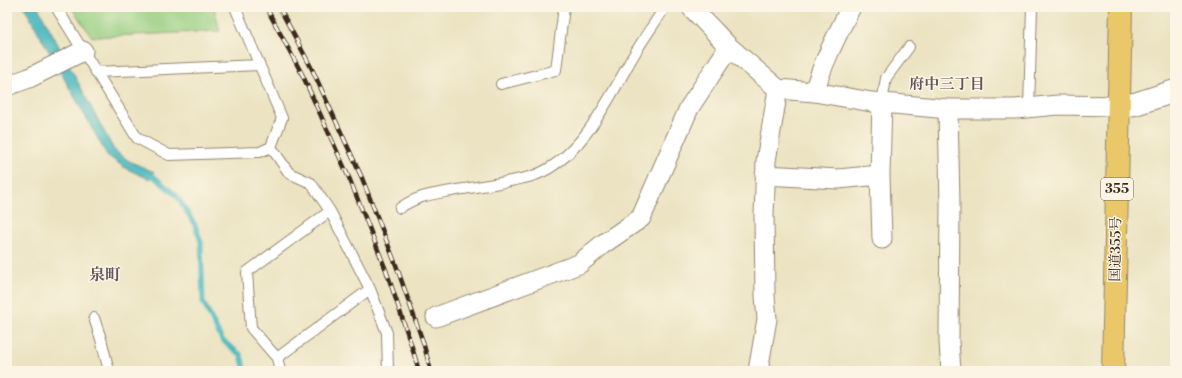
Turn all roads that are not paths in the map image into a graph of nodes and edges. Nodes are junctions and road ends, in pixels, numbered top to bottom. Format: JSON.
{"nodes":[{"id":1,"x":56,"y":7,"type":"edge"},
{"id":2,"x":234,"y":7,"type":"edge"},
{"id":3,"x":564,"y":7,"type":"edge"},
{"id":4,"x":665,"y":7,"type":"edge"},
{"id":5,"x":691,"y":7,"type":"edge"},
{"id":6,"x":851,"y":7,"type":"edge"},
{"id":7,"x":1032,"y":7,"type":"edge"},
{"id":8,"x":1121,"y":7,"type":"edge"},
{"id":9,"x":729,"y":47,"type":"junction"},
{"id":10,"x":909,"y":47,"type":"dead end"},
{"id":11,"x":83,"y":50,"type":"junction"},
{"id":12,"x":259,"y":65,"type":"junction"},
{"id":13,"x":96,"y":72,"type":"junction"},
{"id":14,"x":501,"y":84,"type":"dead end"},
{"id":15,"x":7,"y":86,"type":"edge"},
{"id":16,"x":778,"y":89,"type":"junction"},
{"id":17,"x":1175,"y":91,"type":"edge"},
{"id":18,"x":814,"y":92,"type":"junction"},
{"id":19,"x":882,"y":103,"type":"junction"},
{"id":20,"x":1119,"y":106,"type":"junction"},
{"id":21,"x":1029,"y":108,"type":"junction"},
{"id":22,"x":948,"y":109,"type":"junction"},
{"id":23,"x":271,"y":147,"type":"junction"},
{"id":24,"x":765,"y":175,"type":"junction"},
{"id":25,"x":880,"y":175,"type":"junction"},
{"id":26,"x":400,"y":208,"type":"dead end"},
{"id":27,"x":330,"y":211,"type":"junction"},
{"id":28,"x":882,"y":240,"type":"dead end"},
{"id":29,"x":370,"y":289,"type":"junction"},
{"id":30,"x":436,"y":317,"type":"dead end"},
{"id":31,"x":94,"y":318,"type":"dead end"},
{"id":32,"x":278,"y":358,"type":"junction"},
{"id":33,"x":109,"y":371,"type":"edge"},
{"id":34,"x":278,"y":371,"type":"edge"},
{"id":35,"x":388,"y":371,"type":"edge"},
{"id":36,"x":758,"y":371,"type":"edge"},
{"id":37,"x":951,"y":371,"type":"edge"},
{"id":38,"x":1113,"y":371,"type":"edge"}],
"edges":[{"from":1,"to":11,"type":"lane"},
{"from":2,"to":12,"type":"lane"},
{"from":3,"to":14,"type":"lane"},
{"from":4,"to":26,"type":"lane"},
{"from":5,"to":9,"type":"street"},
{"from":6,"to":18,"type":"street"},
{"from":7,"to":21,"type":"lane"},
{"from":8,"to":20,"type":"highway","name":"国道355号","number":"355"},
{"from":9,"to":16,"type":"street"},
{"from":9,"to":30,"type":"street"},
{"from":10,"to":19,"type":"lane"},
{"from":11,"to":13,"type":"lane"},
{"from":11,"to":15,"type":"street"},
{"from":12,"to":13,"type":"lane"},
{"from":12,"to":23,"type":"lane"},
{"from":13,"to":23,"type":"lane"},
{"from":16,"to":18,"type":"street"},
{"from":16,"to":24,"type":"street"},
{"from":17,"to":20,"type":"street"},
{"from":18,"to":19,"type":"street"},
{"from":19,"to":22,"type":"street"},
{"from":19,"to":25,"type":"street"},
{"from":20,"to":21,"type":"street"},
{"from":20,"to":38,"type":"highway","name":"国道355号","number":"355"},
{"from":21,"to":22,"type":"street"},
{"from":22,"to":37,"type":"street"},
{"from":23,"to":27,"type":"lane"},
{"from":24,"to":25,"type":"street"},
{"from":24,"to":36,"type":"street"},
{"from":25,"to":28,"type":"street"},
{"from":27,"to":29,"type":"lane"},
{"from":27,"to":32,"type":"lane"},
{"from":29,"to":32,"type":"lane"},
{"from":29,"to":35,"type":"lane"},
{"from":31,"to":33,"type":"lane"},
{"from":32,"to":34,"type":"lane"}]}
